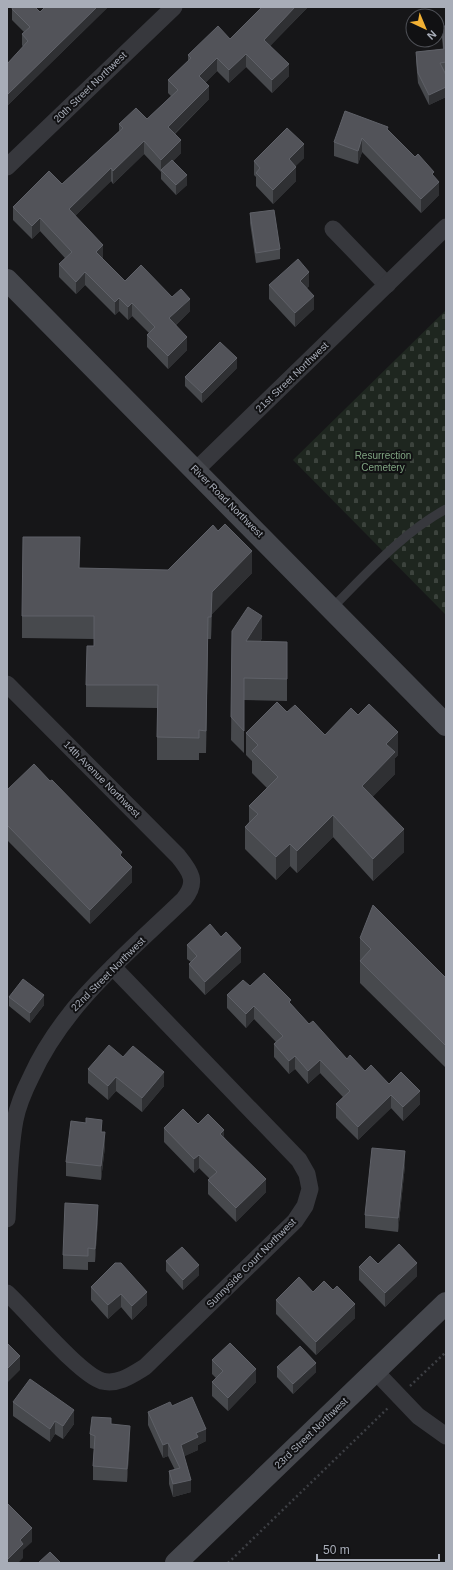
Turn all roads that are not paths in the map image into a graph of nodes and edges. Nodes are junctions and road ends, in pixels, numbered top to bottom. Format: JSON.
{"nodes":[{"id":1,"x":174,"y":7,"type":"edge"},
{"id":2,"x":7,"y":167,"type":"edge"},
{"id":3,"x":446,"y":227,"type":"edge"},
{"id":4,"x":333,"y":229,"type":"dead end"},
{"id":5,"x":7,"y":280,"type":"edge"},
{"id":6,"x":387,"y":285,"type":"junction"},
{"id":7,"x":196,"y":470,"type":"junction"},
{"id":8,"x":446,"y":509,"type":"edge"},
{"id":9,"x":332,"y":608,"type":"junction"},
{"id":10,"x":7,"y":684,"type":"edge"},
{"id":11,"x":446,"y":725,"type":"edge"},
{"id":12,"x":192,"y":877,"type":"joint"},
{"id":13,"x":113,"y":967,"type":"junction"},
{"id":14,"x":11,"y":1118,"type":"edge"},
{"id":15,"x":7,"y":1219,"type":"edge"},
{"id":16,"x":7,"y":1293,"type":"edge"},
{"id":17,"x":446,"y":1303,"type":"edge"},
{"id":18,"x":375,"y":1371,"type":"junction"},
{"id":19,"x":446,"y":1436,"type":"edge"},
{"id":20,"x":176,"y":1563,"type":"edge"}],
"edges":[{"from":1,"to":2,"type":"street","name":"20th Street Northwest"},
{"from":3,"to":6,"type":"street","name":"21st Street Northwest"},
{"from":4,"to":6,"type":"street"},
{"from":5,"to":7,"type":"street","name":"River Road Northwest"},
{"from":6,"to":7,"type":"street","name":"21st Street Northwest"},
{"from":7,"to":9,"type":"street","name":"River Road Northwest"},
{"from":8,"to":9,"type":"lane"},
{"from":9,"to":11,"type":"street","name":"River Road Northwest"},
{"from":10,"to":12,"type":"street","name":"14th Avenue Northwest"},
{"from":12,"to":13,"type":"street","name":"22nd Street Northwest"},
{"from":13,"to":14,"type":"street","name":"22nd Street Northwest"},
{"from":13,"to":16,"type":"street","name":"Sunnyside Court Northwest"},
{"from":14,"to":15,"type":"street","name":"22nd Street Northwest"},
{"from":17,"to":18,"type":"street","name":"23rd Street Northwest"},
{"from":18,"to":19,"type":"street"},
{"from":18,"to":20,"type":"street","name":"23rd Street Northwest"}]}
